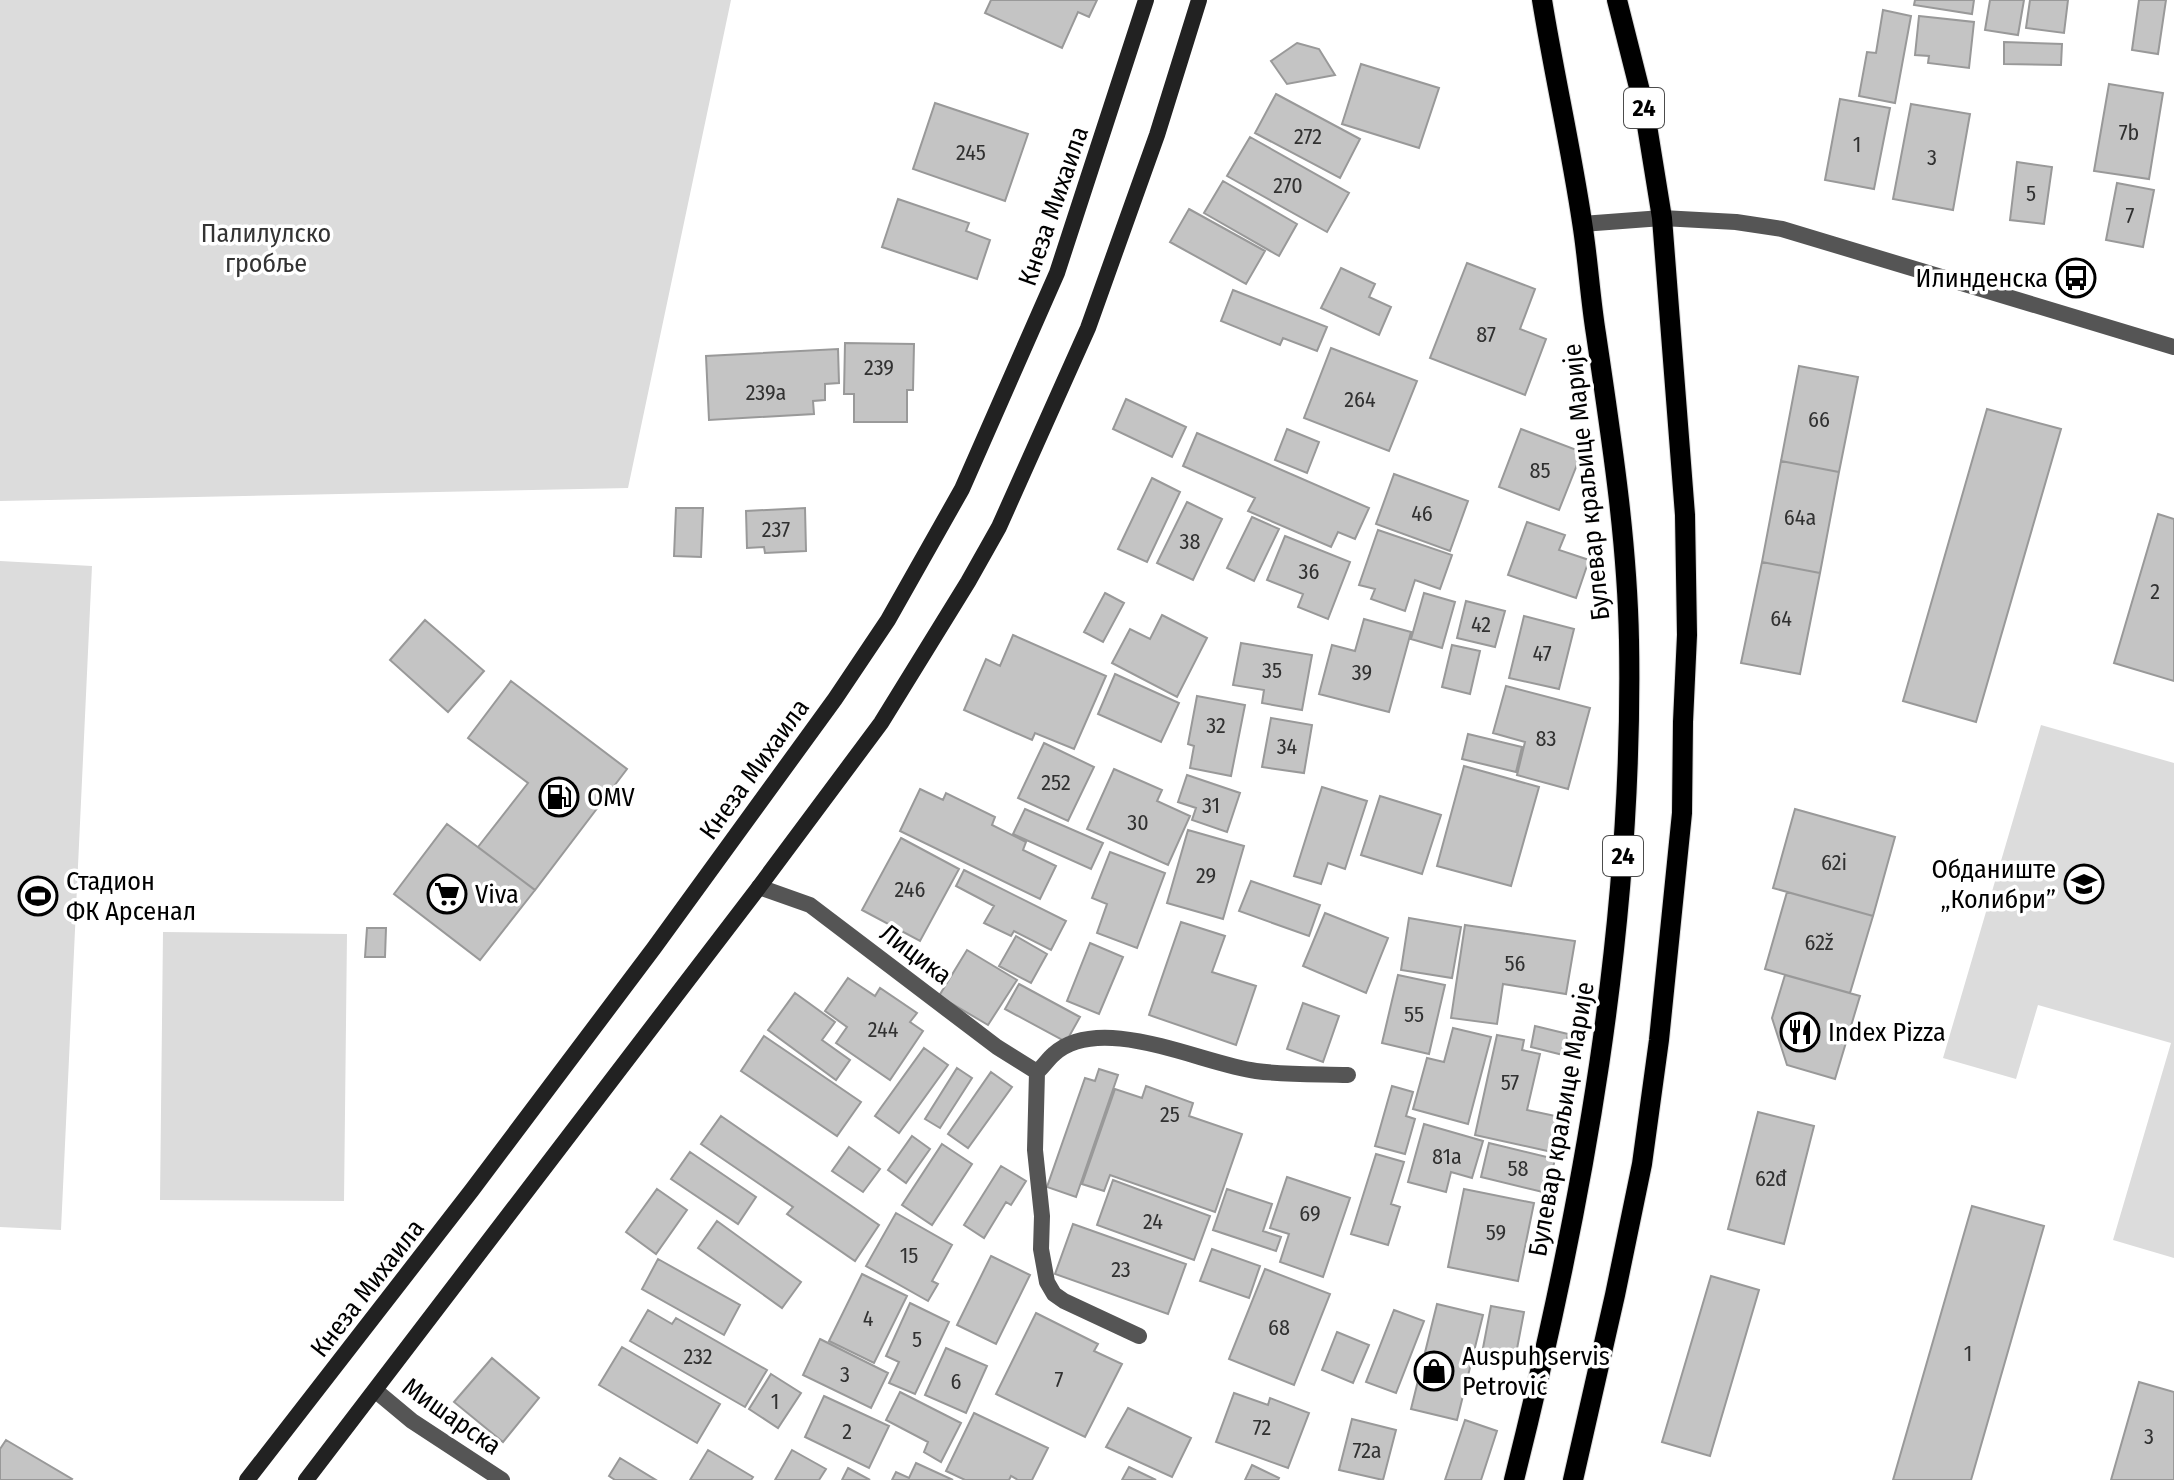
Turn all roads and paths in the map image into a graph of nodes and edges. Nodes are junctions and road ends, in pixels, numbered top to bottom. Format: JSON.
{"nodes":[{"id":1,"x":1146,"y":0,"type":"edge"},
{"id":2,"x":1199,"y":0,"type":"edge"},
{"id":3,"x":1542,"y":0,"type":"edge"},
{"id":4,"x":1617,"y":0,"type":"edge"},
{"id":5,"x":1662,"y":218,"type":"junction"},
{"id":6,"x":1582,"y":224,"type":"junction"},
{"id":7,"x":2174,"y":347,"type":"edge"},
{"id":8,"x":759,"y":887,"type":"junction"},
{"id":9,"x":1037,"y":1072,"type":"junction"},
{"id":10,"x":1348,"y":1075,"type":"dead end"},
{"id":11,"x":1139,"y":1336,"type":"dead end"},
{"id":12,"x":376,"y":1391,"type":"junction"},
{"id":13,"x":247,"y":1480,"type":"edge"},
{"id":14,"x":306,"y":1480,"type":"edge"},
{"id":15,"x":502,"y":1480,"type":"edge"},
{"id":16,"x":1514,"y":1480,"type":"edge"},
{"id":17,"x":1573,"y":1480,"type":"edge"}],
"edges":[{"from":1,"to":13,"type":"main road","name":"Кнеза Михаила"},
{"from":2,"to":8,"type":"main road"},
{"from":3,"to":6,"type":"main road","name":"Булевар краљице Марије","number":"24"},
{"from":4,"to":5,"type":"main road","number":"24"},
{"from":5,"to":6,"type":"street"},
{"from":5,"to":7,"type":"street"},
{"from":5,"to":17,"type":"main road","number":"24"},
{"from":6,"to":16,"type":"main road","name":"Булевар краљице Марије","number":"24"},
{"from":8,"to":9,"type":"street","name":"Лицика"},
{"from":8,"to":12,"type":"main road"},
{"from":9,"to":10,"type":"street"},
{"from":9,"to":11,"type":"street"},
{"from":12,"to":14,"type":"main road"},
{"from":12,"to":15,"type":"street","name":"Мишарска"}]}
